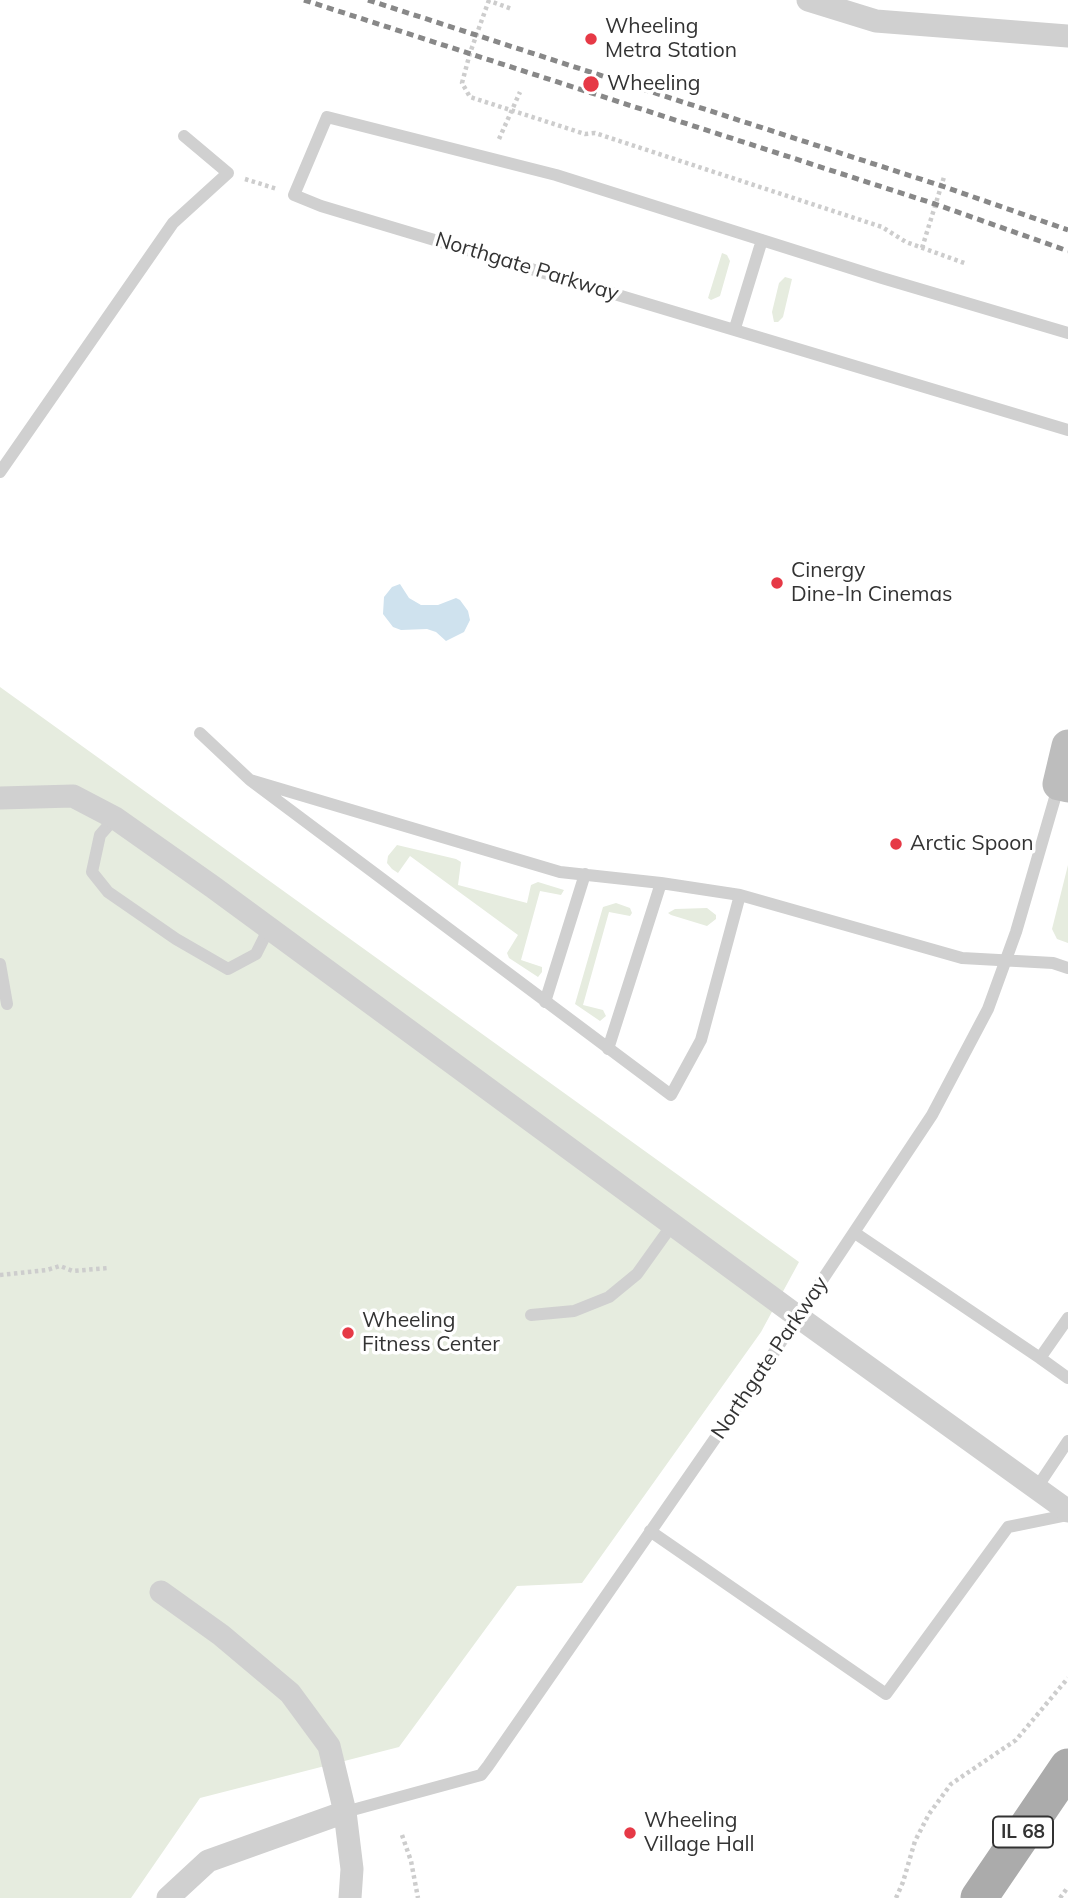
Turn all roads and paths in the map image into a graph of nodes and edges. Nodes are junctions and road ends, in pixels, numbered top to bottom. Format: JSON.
{"nodes":[{"id":1,"x":488,"y":0,"type":"edge"},
{"id":2,"x":808,"y":0,"type":"edge"},
{"id":3,"x":512,"y":9,"type":"dead end"},
{"id":4,"x":1068,"y":36,"type":"edge"},
{"id":5,"x":520,"y":92,"type":"dead end"},
{"id":6,"x":513,"y":110,"type":"junction"},
{"id":7,"x":508,"y":124,"type":"dead end"},
{"id":8,"x":184,"y":136,"type":"dead end"},
{"id":9,"x":228,"y":173,"type":"junction"},
{"id":10,"x":944,"y":177,"type":"dead end"},
{"id":11,"x":294,"y":195,"type":"junction"},
{"id":12,"x":762,"y":240,"type":"junction"},
{"id":13,"x":922,"y":248,"type":"junction"},
{"id":14,"x":967,"y":264,"type":"dead end"},
{"id":15,"x":735,"y":328,"type":"junction"},
{"id":16,"x":1068,"y":333,"type":"edge"},
{"id":17,"x":1068,"y":430,"type":"edge"},
{"id":18,"x":0,"y":472,"type":"edge"},
{"id":19,"x":200,"y":733,"type":"dead end"},
{"id":20,"x":1068,"y":746,"type":"edge"},
{"id":21,"x":250,"y":780,"type":"junction"},
{"id":22,"x":1063,"y":785,"type":"edge"},
{"id":23,"x":0,"y":798,"type":"edge"},
{"id":24,"x":115,"y":818,"type":"junction"},
{"id":25,"x":584,"y":874,"type":"junction"},
{"id":26,"x":661,"y":883,"type":"junction"},
{"id":27,"x":740,"y":895,"type":"junction"},
{"id":28,"x":269,"y":928,"type":"junction"},
{"id":29,"x":1006,"y":961,"type":"junction"},
{"id":30,"x":0,"y":964,"type":"edge"},
{"id":31,"x":1068,"y":968,"type":"edge"},
{"id":32,"x":545,"y":1002,"type":"junction"},
{"id":33,"x":7,"y":1004,"type":"dead end"},
{"id":34,"x":608,"y":1049,"type":"junction"},
{"id":35,"x":672,"y":1225,"type":"junction"},
{"id":36,"x":855,"y":1233,"type":"junction"},
{"id":37,"x":108,"y":1268,"type":"dead end"},
{"id":38,"x":0,"y":1275,"type":"edge"},
{"id":39,"x":531,"y":1315,"type":"dead end"},
{"id":40,"x":797,"y":1317,"type":"junction"},
{"id":41,"x":1068,"y":1318,"type":"edge"},
{"id":42,"x":1040,"y":1358,"type":"junction"},
{"id":43,"x":1068,"y":1378,"type":"edge"},
{"id":44,"x":1068,"y":1441,"type":"edge"},
{"id":45,"x":1035,"y":1489,"type":"junction"},
{"id":46,"x":1068,"y":1513,"type":"edge"},
{"id":47,"x":650,"y":1531,"type":"junction"},
{"id":48,"x":161,"y":1591,"type":"dead end"},
{"id":49,"x":1068,"y":1678,"type":"edge"},
{"id":50,"x":1066,"y":1774,"type":"edge"},
{"id":51,"x":345,"y":1812,"type":"junction"},
{"id":52,"x":402,"y":1835,"type":"dead end"},
{"id":53,"x":1068,"y":1887,"type":"edge"},
{"id":54,"x":168,"y":1898,"type":"edge"},
{"id":55,"x":350,"y":1898,"type":"edge"},
{"id":56,"x":418,"y":1898,"type":"edge"},
{"id":57,"x":896,"y":1898,"type":"edge"},
{"id":58,"x":979,"y":1898,"type":"edge"},
{"id":59,"x":1060,"y":1898,"type":"edge"}],
"edges":[{"from":1,"to":3,"type":"path"},
{"from":1,"to":6,"type":"path"},
{"from":2,"to":4,"type":"street"},
{"from":5,"to":6,"type":"path"},
{"from":6,"to":7,"type":"path"},
{"from":6,"to":13,"type":"path"},
{"from":8,"to":9,"type":"lane"},
{"from":9,"to":11,"type":"path"},
{"from":9,"to":18,"type":"lane"},
{"from":10,"to":13,"type":"path"},
{"from":11,"to":12,"type":"lane"},
{"from":11,"to":15,"type":"lane","name":"Northgate Parkway"},
{"from":12,"to":15,"type":"lane"},
{"from":12,"to":16,"type":"lane"},
{"from":13,"to":14,"type":"path"},
{"from":15,"to":17,"type":"lane","name":"Northgate Parkway"},
{"from":19,"to":21,"type":"lane"},
{"from":20,"to":22,"type":"street","name":"Northgate Parkway"},
{"from":21,"to":25,"type":"lane"},
{"from":21,"to":32,"type":"lane"},
{"from":22,"to":29,"type":"lane","name":"Northgate Parkway"},
{"from":23,"to":24,"type":"street"},
{"from":24,"to":28,"type":"street"},
{"from":24,"to":28,"type":"lane"},
{"from":25,"to":26,"type":"lane"},
{"from":25,"to":32,"type":"lane"},
{"from":26,"to":27,"type":"lane"},
{"from":26,"to":34,"type":"lane"},
{"from":27,"to":29,"type":"lane"},
{"from":27,"to":34,"type":"lane"},
{"from":28,"to":35,"type":"street"},
{"from":29,"to":31,"type":"lane"},
{"from":29,"to":36,"type":"lane","name":"Northgate Parkway"},
{"from":30,"to":33,"type":"lane"},
{"from":32,"to":34,"type":"lane"},
{"from":35,"to":39,"type":"lane"},
{"from":35,"to":40,"type":"street"},
{"from":36,"to":40,"type":"lane","name":"Northgate Parkway"},
{"from":36,"to":42,"type":"lane"},
{"from":37,"to":38,"type":"path"},
{"from":40,"to":45,"type":"street"},
{"from":40,"to":47,"type":"lane","name":"Northgate Parkway"},
{"from":41,"to":42,"type":"lane"},
{"from":42,"to":43,"type":"lane"},
{"from":44,"to":45,"type":"lane"},
{"from":45,"to":46,"type":"street"},
{"from":46,"to":47,"type":"lane"},
{"from":47,"to":51,"type":"lane","name":"Northgate Parkway"},
{"from":48,"to":51,"type":"street"},
{"from":49,"to":57,"type":"path"},
{"from":50,"to":58,"type":"main road","number":"IL 68"},
{"from":51,"to":54,"type":"street"},
{"from":51,"to":55,"type":"street"},
{"from":52,"to":56,"type":"path"},
{"from":53,"to":59,"type":"path"}]}
